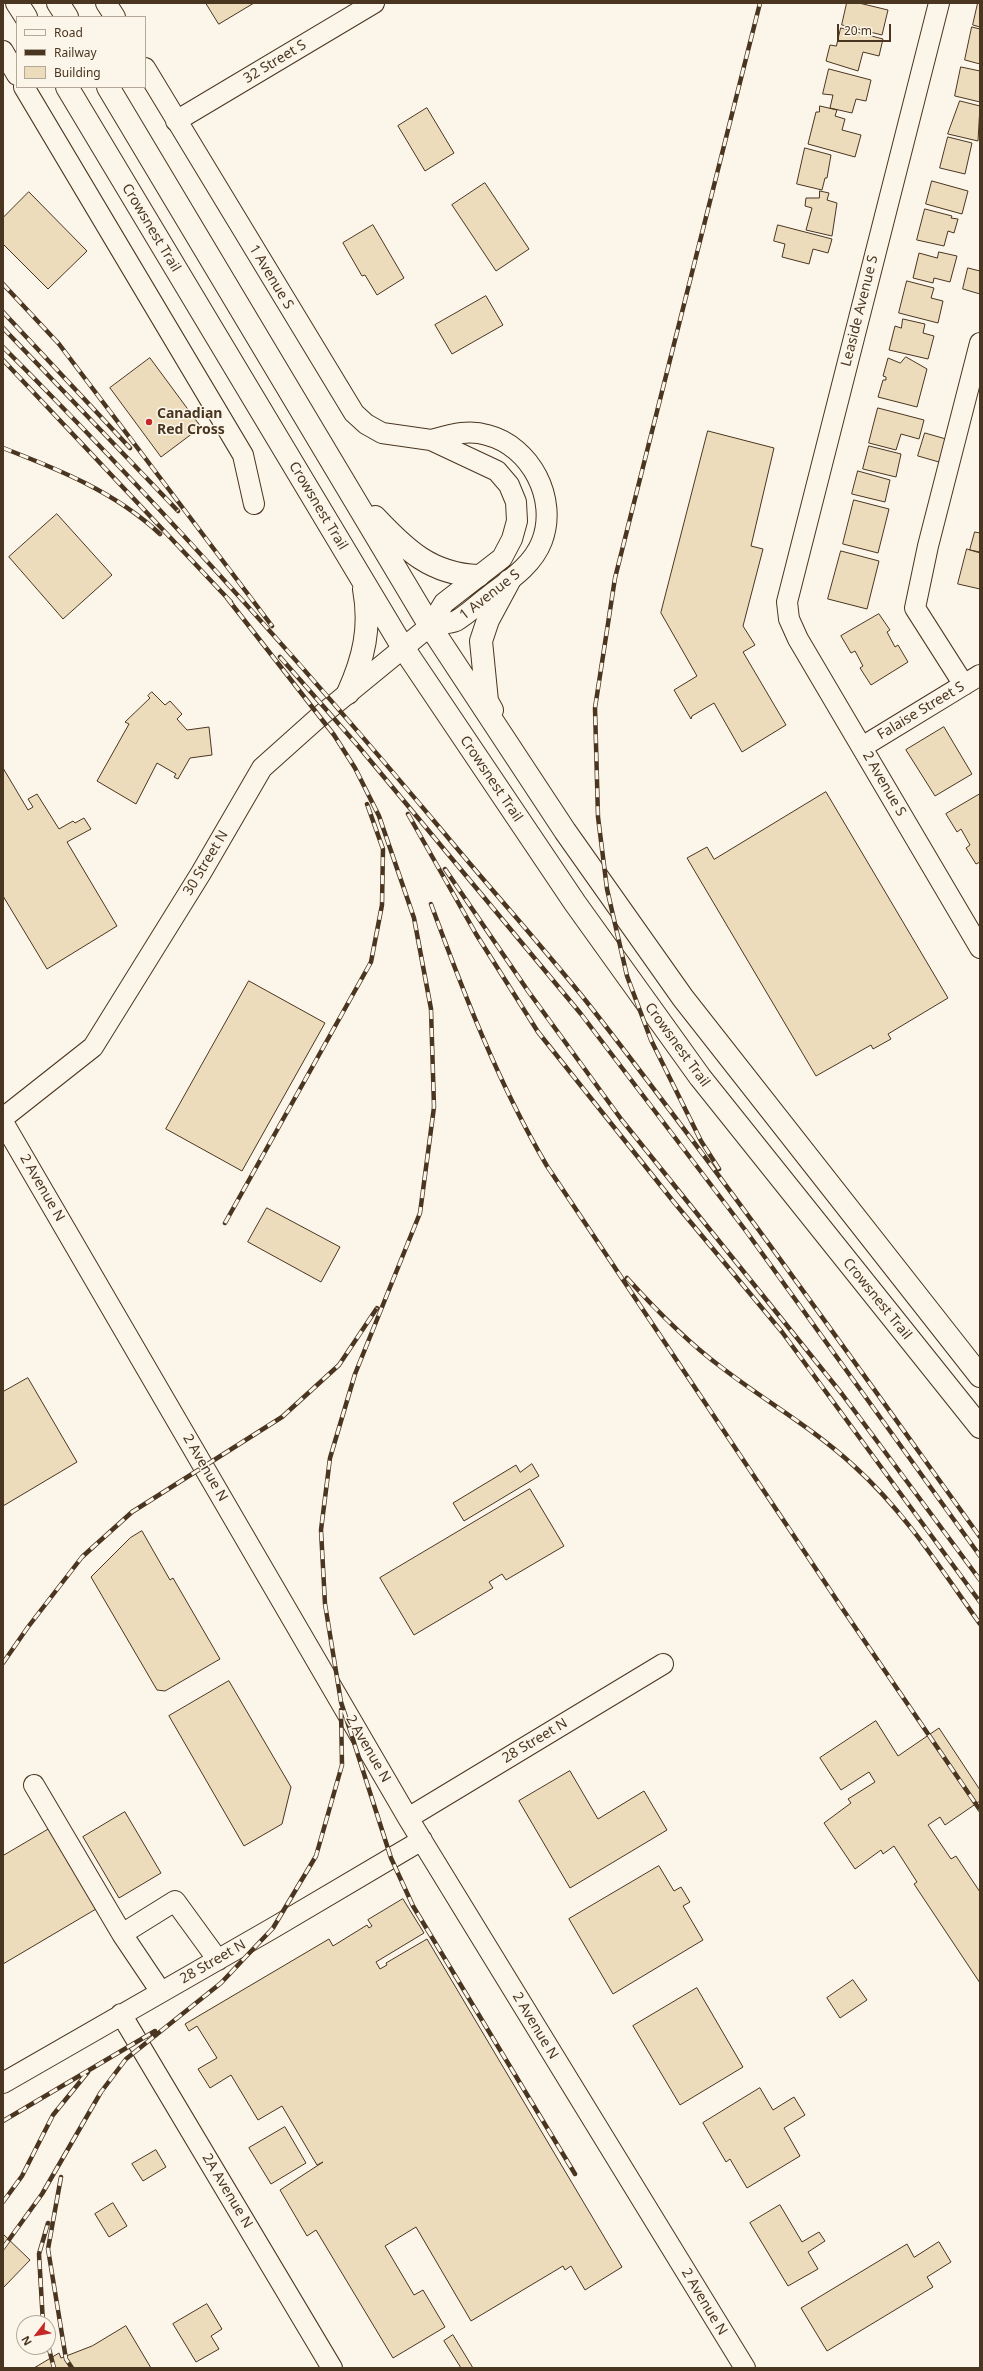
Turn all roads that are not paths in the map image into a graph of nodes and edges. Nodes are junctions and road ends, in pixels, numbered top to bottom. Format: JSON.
{"nodes":[{"id":1,"x":17,"y":3,"type":"edge"},
{"id":2,"x":58,"y":3,"type":"edge"},
{"id":3,"x":106,"y":3,"type":"edge"},
{"id":4,"x":374,"y":3,"type":"edge"},
{"id":5,"x":939,"y":3,"type":"edge"},
{"id":6,"x":25,"y":16,"type":"edge"},
{"id":7,"x":66,"y":16,"type":"edge"},
{"id":8,"x":114,"y":16,"type":"edge"},
{"id":9,"x":3,"y":51,"type":"edge"},
{"id":10,"x":146,"y":70,"type":"edge"},
{"id":11,"x":16,"y":73,"type":"edge"},
{"id":12,"x":25,"y":88,"type":"edge"},
{"id":13,"x":68,"y":88,"type":"edge"},
{"id":14,"x":109,"y":88,"type":"edge"},
{"id":15,"x":176,"y":121,"type":"junction"},
{"id":16,"x":980,"y":343,"type":"edge"},
{"id":17,"x":431,"y":440,"type":"junction"},
{"id":18,"x":345,"y":485,"type":"junction"},
{"id":19,"x":254,"y":504,"type":"dead end"},
{"id":20,"x":478,"y":576,"type":"junction"},
{"id":21,"x":509,"y":581,"type":"junction"},
{"id":22,"x":363,"y":582,"type":"junction"},
{"id":23,"x":790,"y":619,"type":"joint"},
{"id":24,"x":430,"y":626,"type":"junction"},
{"id":25,"x":402,"y":646,"type":"junction"},
{"id":26,"x":972,"y":680,"type":"edge"},
{"id":27,"x":348,"y":693,"type":"junction"},
{"id":28,"x":505,"y":740,"type":"junction"},
{"id":29,"x":862,"y":747,"type":"junction"},
{"id":30,"x":980,"y":948,"type":"edge"},
{"id":31,"x":3,"y":1118,"type":"edge"},
{"id":32,"x":3,"y":1122,"type":"edge"},
{"id":33,"x":980,"y":1376,"type":"edge"},
{"id":34,"x":980,"y":1427,"type":"edge"},
{"id":35,"x":663,"y":1664,"type":"dead end"},
{"id":36,"x":34,"y":1785,"type":"dead end"},
{"id":37,"x":408,"y":1818,"type":"junction"},
{"id":38,"x":422,"y":1840,"type":"junction"},
{"id":39,"x":122,"y":1934,"type":"junction"},
{"id":40,"x":218,"y":1960,"type":"junction"},
{"id":41,"x":161,"y":1992,"type":"junction"},
{"id":42,"x":121,"y":2014,"type":"junction"},
{"id":43,"x":3,"y":2083,"type":"edge"},
{"id":44,"x":332,"y":2368,"type":"edge"},
{"id":45,"x":745,"y":2368,"type":"edge"}],
"edges":[{"from":1,"to":6,"type":"highway"},
{"from":2,"to":7,"type":"highway"},
{"from":3,"to":8,"type":"street"},
{"from":4,"to":15,"type":"street","name":"32 Street S"},
{"from":5,"to":23,"type":"street","name":"Leaside Avenue S"},
{"from":9,"to":11,"type":"street"},
{"from":10,"to":15,"type":"street","name":"1 Avenue S"},
{"from":12,"to":19,"type":"street"},
{"from":13,"to":22,"type":"highway","name":"Crowsnest Trail"},
{"from":14,"to":18,"type":"highway"},
{"from":15,"to":17,"type":"street","name":"1 Avenue S"},
{"from":16,"to":26,"type":"street"},
{"from":17,"to":20,"type":"street","name":"1 Avenue S"},
{"from":17,"to":21,"type":"street","name":"1 Avenue S"},
{"from":18,"to":20,"type":"highway"},
{"from":18,"to":24,"type":"highway"},
{"from":20,"to":24,"type":"street","name":"1 Avenue S"},
{"from":21,"to":24,"type":"street","name":"1 Avenue S"},
{"from":21,"to":28,"type":"highway"},
{"from":22,"to":25,"type":"highway","name":"Crowsnest Trail"},
{"from":22,"to":27,"type":"highway"},
{"from":23,"to":29,"type":"street","name":"2 Avenue S"},
{"from":24,"to":25,"type":"street","name":"30 Street N"},
{"from":24,"to":28,"type":"highway"},
{"from":25,"to":27,"type":"street","name":"30 Street N"},
{"from":25,"to":34,"type":"highway","name":"Crowsnest Trail"},
{"from":26,"to":29,"type":"street","name":"Falaise Street S"},
{"from":27,"to":31,"type":"street","name":"30 Street N"},
{"from":28,"to":33,"type":"highway"},
{"from":29,"to":30,"type":"street","name":"2 Avenue S"},
{"from":32,"to":37,"type":"street","name":"2 Avenue N"},
{"from":35,"to":37,"type":"street","name":"28 Street N"},
{"from":36,"to":39,"type":"street"},
{"from":37,"to":38,"type":"street","name":"2 Avenue N"},
{"from":38,"to":40,"type":"street","name":"28 Street N"},
{"from":38,"to":45,"type":"street","name":"2 Avenue N"},
{"from":39,"to":40,"type":"street"},
{"from":39,"to":41,"type":"street"},
{"from":40,"to":41,"type":"street","name":"28 Street N"},
{"from":41,"to":42,"type":"street","name":"28 Street N"},
{"from":42,"to":43,"type":"street","name":"28 Street N"},
{"from":42,"to":44,"type":"street","name":"2A Avenue N"}]}
